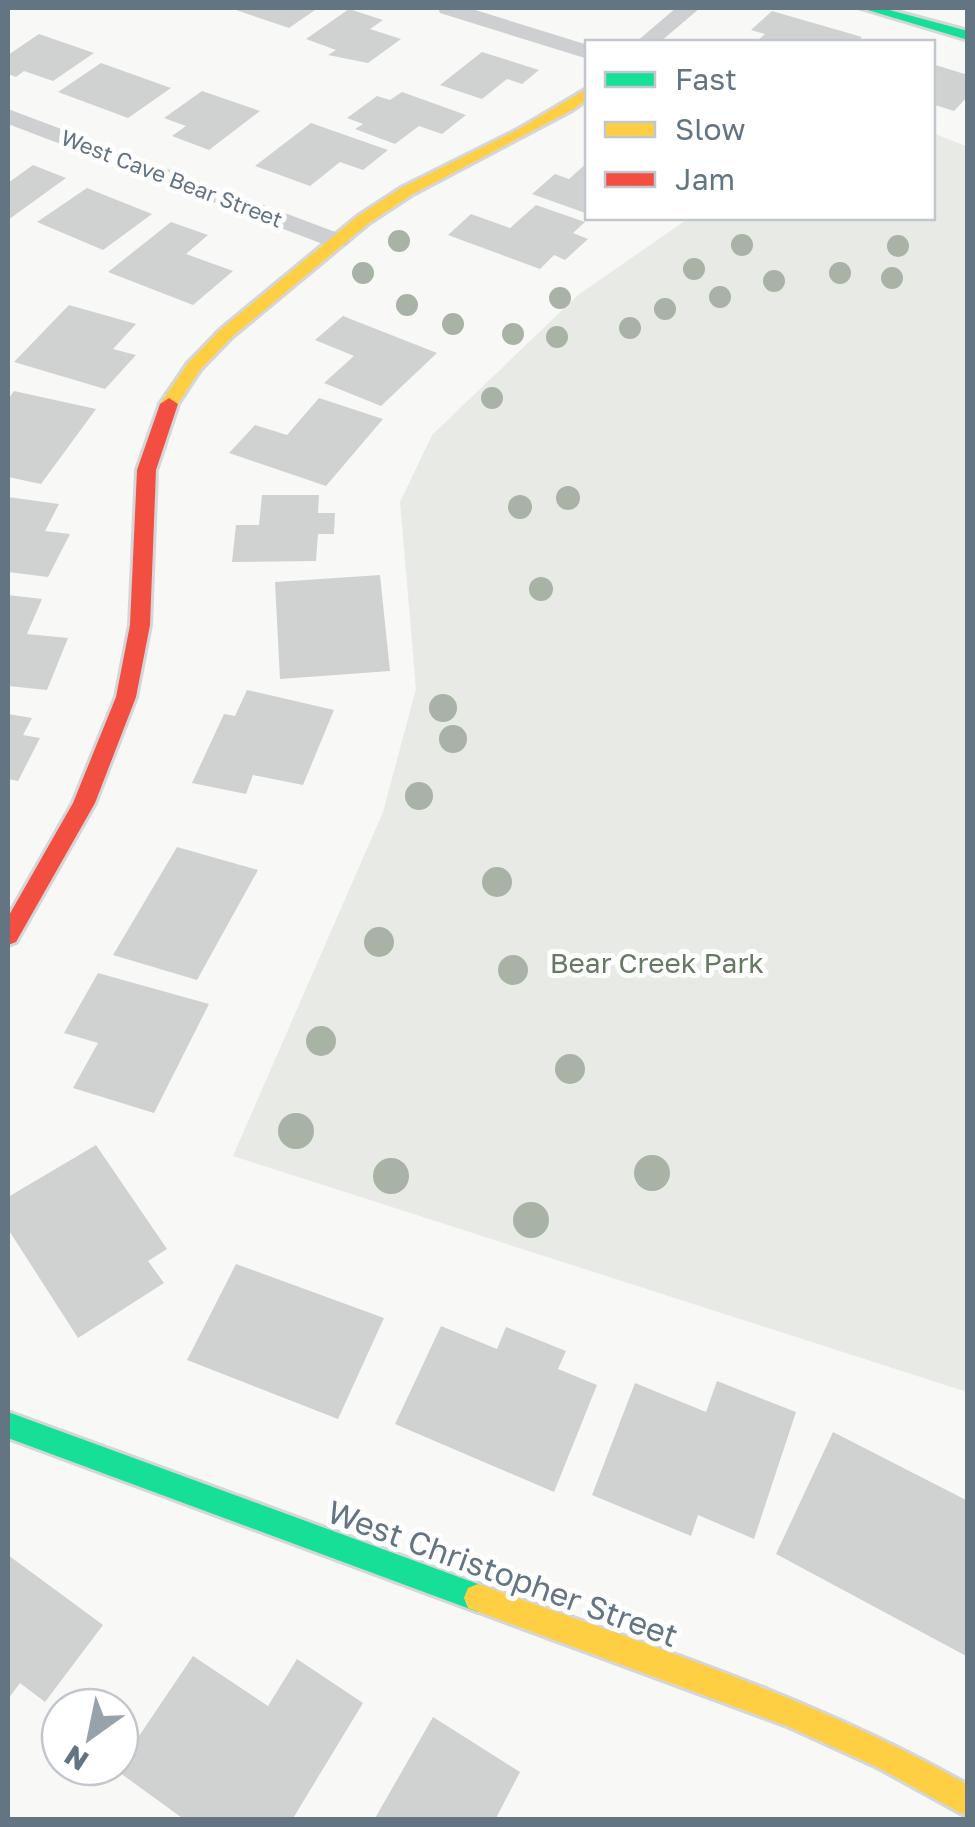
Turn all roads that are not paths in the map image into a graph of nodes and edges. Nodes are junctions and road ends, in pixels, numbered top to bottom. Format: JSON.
{"nodes":[{"id":1,"x":448,"y":8,"type":"edge"},
{"id":2,"x":690,"y":8,"type":"edge"},
{"id":3,"x":868,"y":8,"type":"edge"},
{"id":4,"x":968,"y":36,"type":"edge"},
{"id":5,"x":650,"y":40,"type":"edge"},
{"id":6,"x":585,"y":51,"type":"edge"},
{"id":7,"x":585,"y":94,"type":"edge"},
{"id":8,"x":8,"y":116,"type":"edge"},
{"id":9,"x":337,"y":241,"type":"junction"},
{"id":10,"x":19,"y":896,"type":"edge"},
{"id":11,"x":8,"y":936,"type":"edge"},
{"id":12,"x":8,"y":1424,"type":"edge"},
{"id":13,"x":968,"y":1802,"type":"edge"}],
"edges":[{"from":1,"to":6,"type":"street"},
{"from":2,"to":5,"type":"street"},
{"from":3,"to":4,"type":"street"},
{"from":7,"to":9,"type":"street"},
{"from":8,"to":9,"type":"street","name":"West Cave Bear Street"},
{"from":9,"to":10,"type":"street"},
{"from":10,"to":11,"type":"street"},
{"from":12,"to":13,"type":"street","name":"West Christopher Street"}]}
